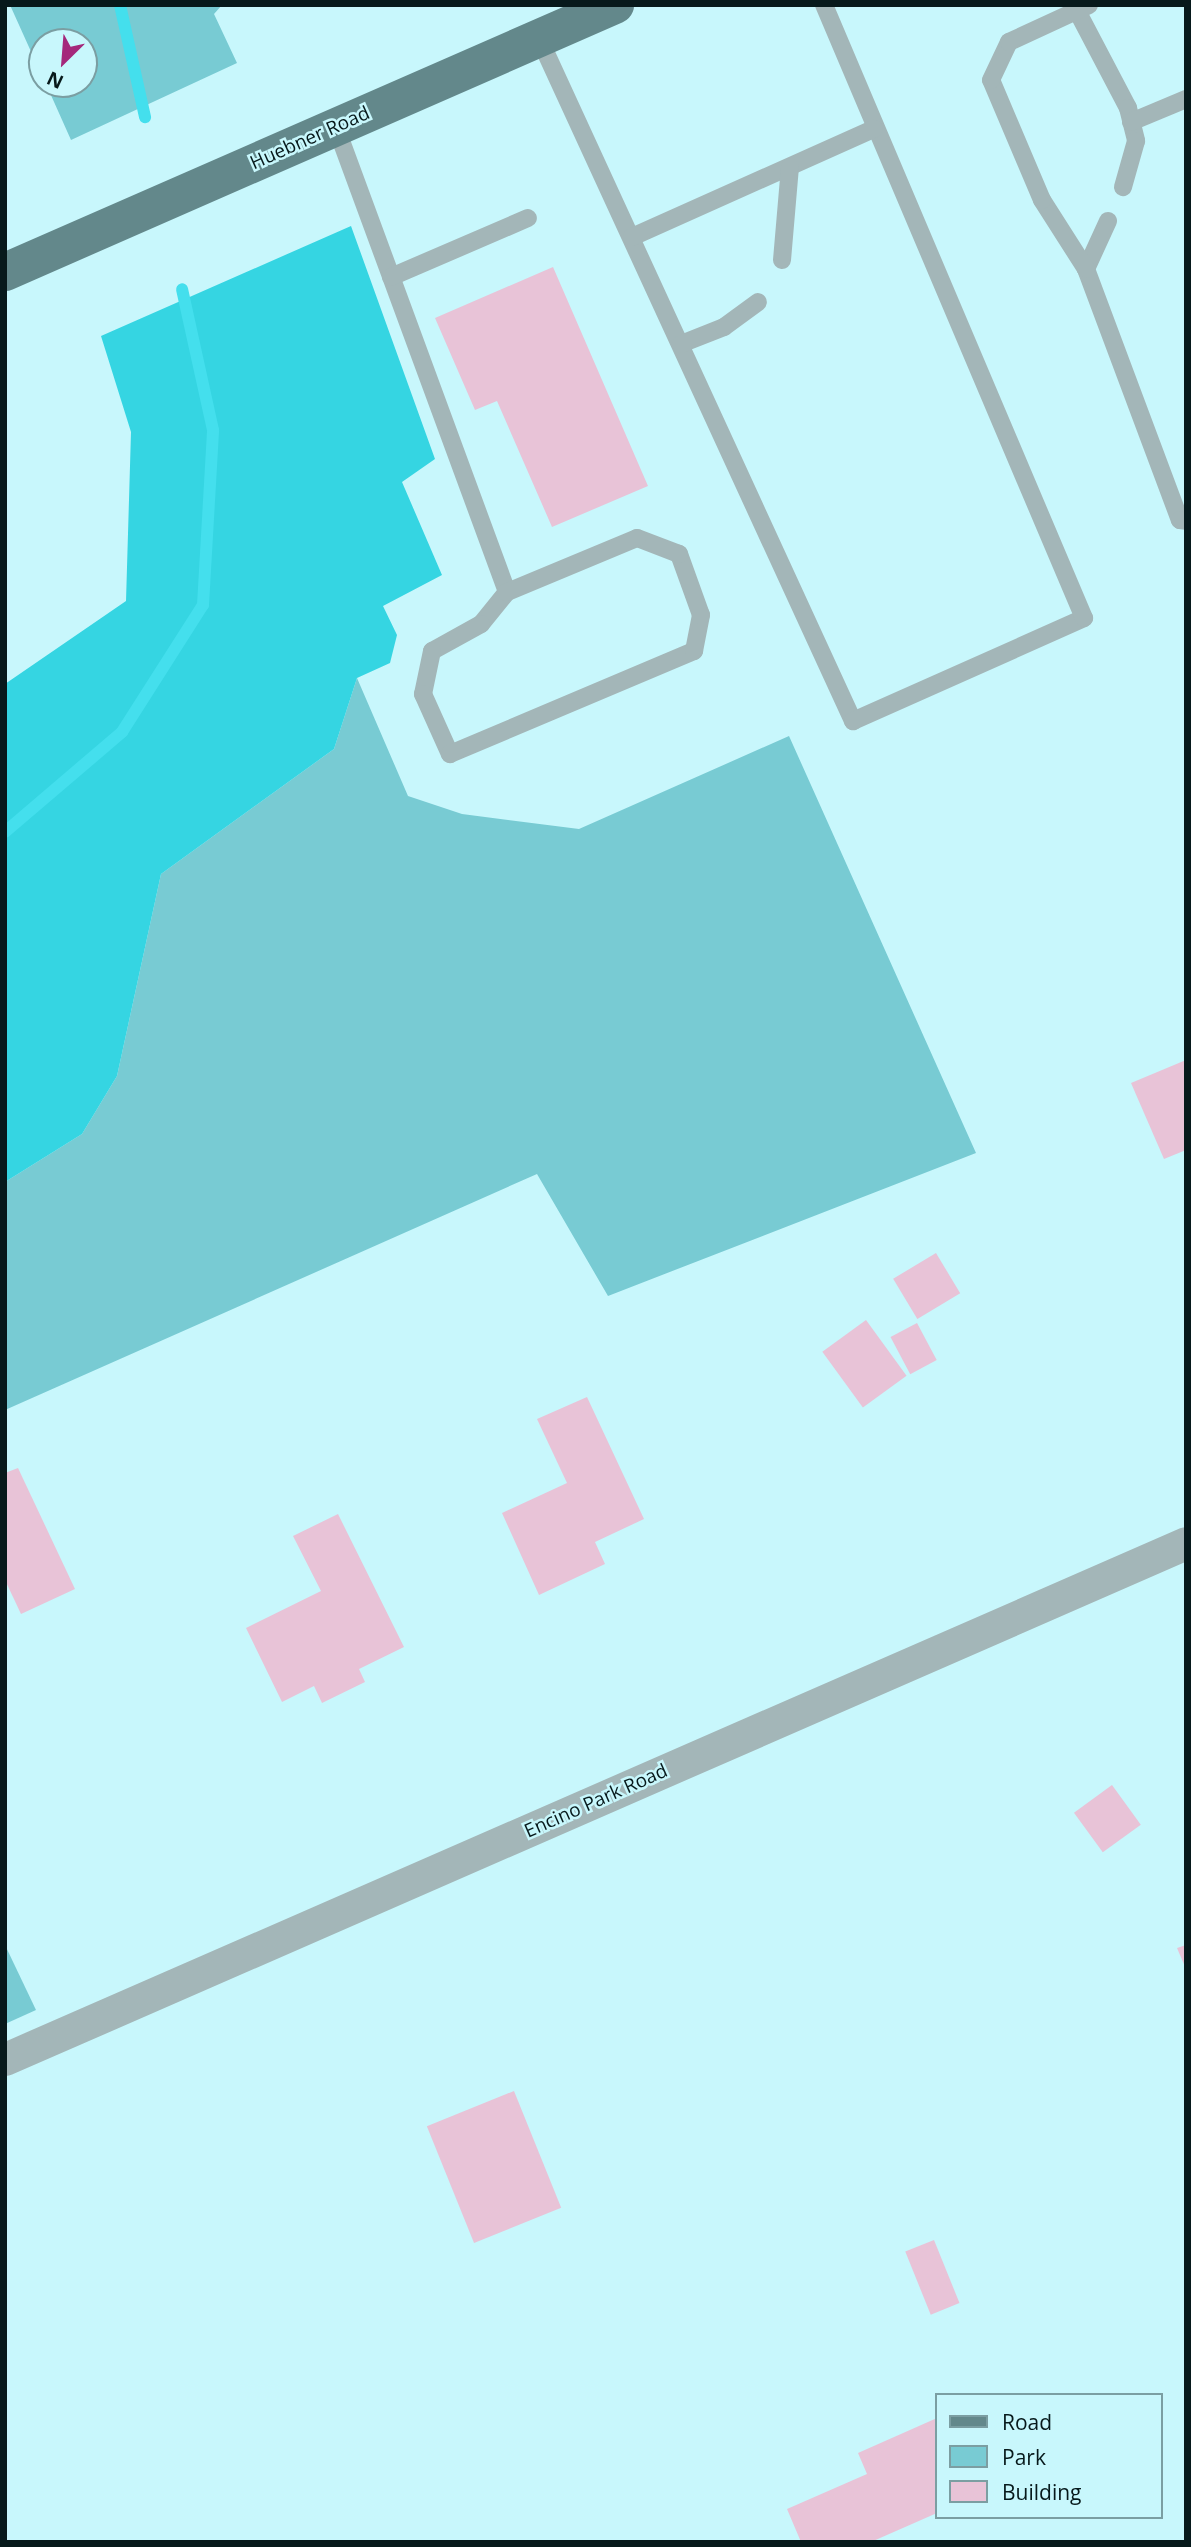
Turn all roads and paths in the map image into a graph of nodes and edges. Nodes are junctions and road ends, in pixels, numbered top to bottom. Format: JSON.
{"nodes":[{"id":1,"x":615,"y":5,"type":"edge"},
{"id":2,"x":824,"y":5,"type":"edge"},
{"id":3,"x":1080,"y":7,"type":"edge"},
{"id":4,"x":539,"y":38,"type":"junction"},
{"id":5,"x":1186,"y":99,"type":"edge"},
{"id":6,"x":1131,"y":122,"type":"junction"},
{"id":7,"x":336,"y":127,"type":"junction"},
{"id":8,"x":874,"y":129,"type":"junction"},
{"id":9,"x":790,"y":167,"type":"junction"},
{"id":10,"x":1123,"y":187,"type":"dead end"},
{"id":11,"x":528,"y":218,"type":"dead end"},
{"id":12,"x":1108,"y":221,"type":"dead end"},
{"id":13,"x":632,"y":237,"type":"junction"},
{"id":14,"x":782,"y":260,"type":"dead end"},
{"id":15,"x":1086,"y":270,"type":"junction"},
{"id":16,"x":5,"y":272,"type":"edge"},
{"id":17,"x":391,"y":277,"type":"junction"},
{"id":18,"x":758,"y":302,"type":"dead end"},
{"id":19,"x":681,"y":344,"type":"junction"},
{"id":20,"x":1186,"y":521,"type":"edge"},
{"id":21,"x":507,"y":592,"type":"junction"},
{"id":22,"x":1186,"y":1543,"type":"edge"},
{"id":23,"x":5,"y":2059,"type":"edge"}],
"edges":[{"from":1,"to":4,"type":"main road","name":"Huebner Road"},
{"from":2,"to":8,"type":"lane"},
{"from":3,"to":6,"type":"lane"},
{"from":3,"to":15,"type":"lane"},
{"from":4,"to":7,"type":"main road","name":"Huebner Road"},
{"from":4,"to":13,"type":"lane"},
{"from":5,"to":6,"type":"lane"},
{"from":6,"to":10,"type":"lane"},
{"from":7,"to":16,"type":"main road","name":"Huebner Road"},
{"from":7,"to":17,"type":"lane"},
{"from":8,"to":9,"type":"lane"},
{"from":8,"to":19,"type":"lane"},
{"from":9,"to":13,"type":"lane"},
{"from":9,"to":14,"type":"lane"},
{"from":11,"to":17,"type":"lane"},
{"from":12,"to":15,"type":"lane"},
{"from":13,"to":19,"type":"lane"},
{"from":15,"to":20,"type":"lane"},
{"from":17,"to":21,"type":"lane"},
{"from":18,"to":19,"type":"lane"},
{"from":21,"to":21,"type":"lane"},
{"from":22,"to":23,"type":"street","name":"Encino Park Road"}]}
